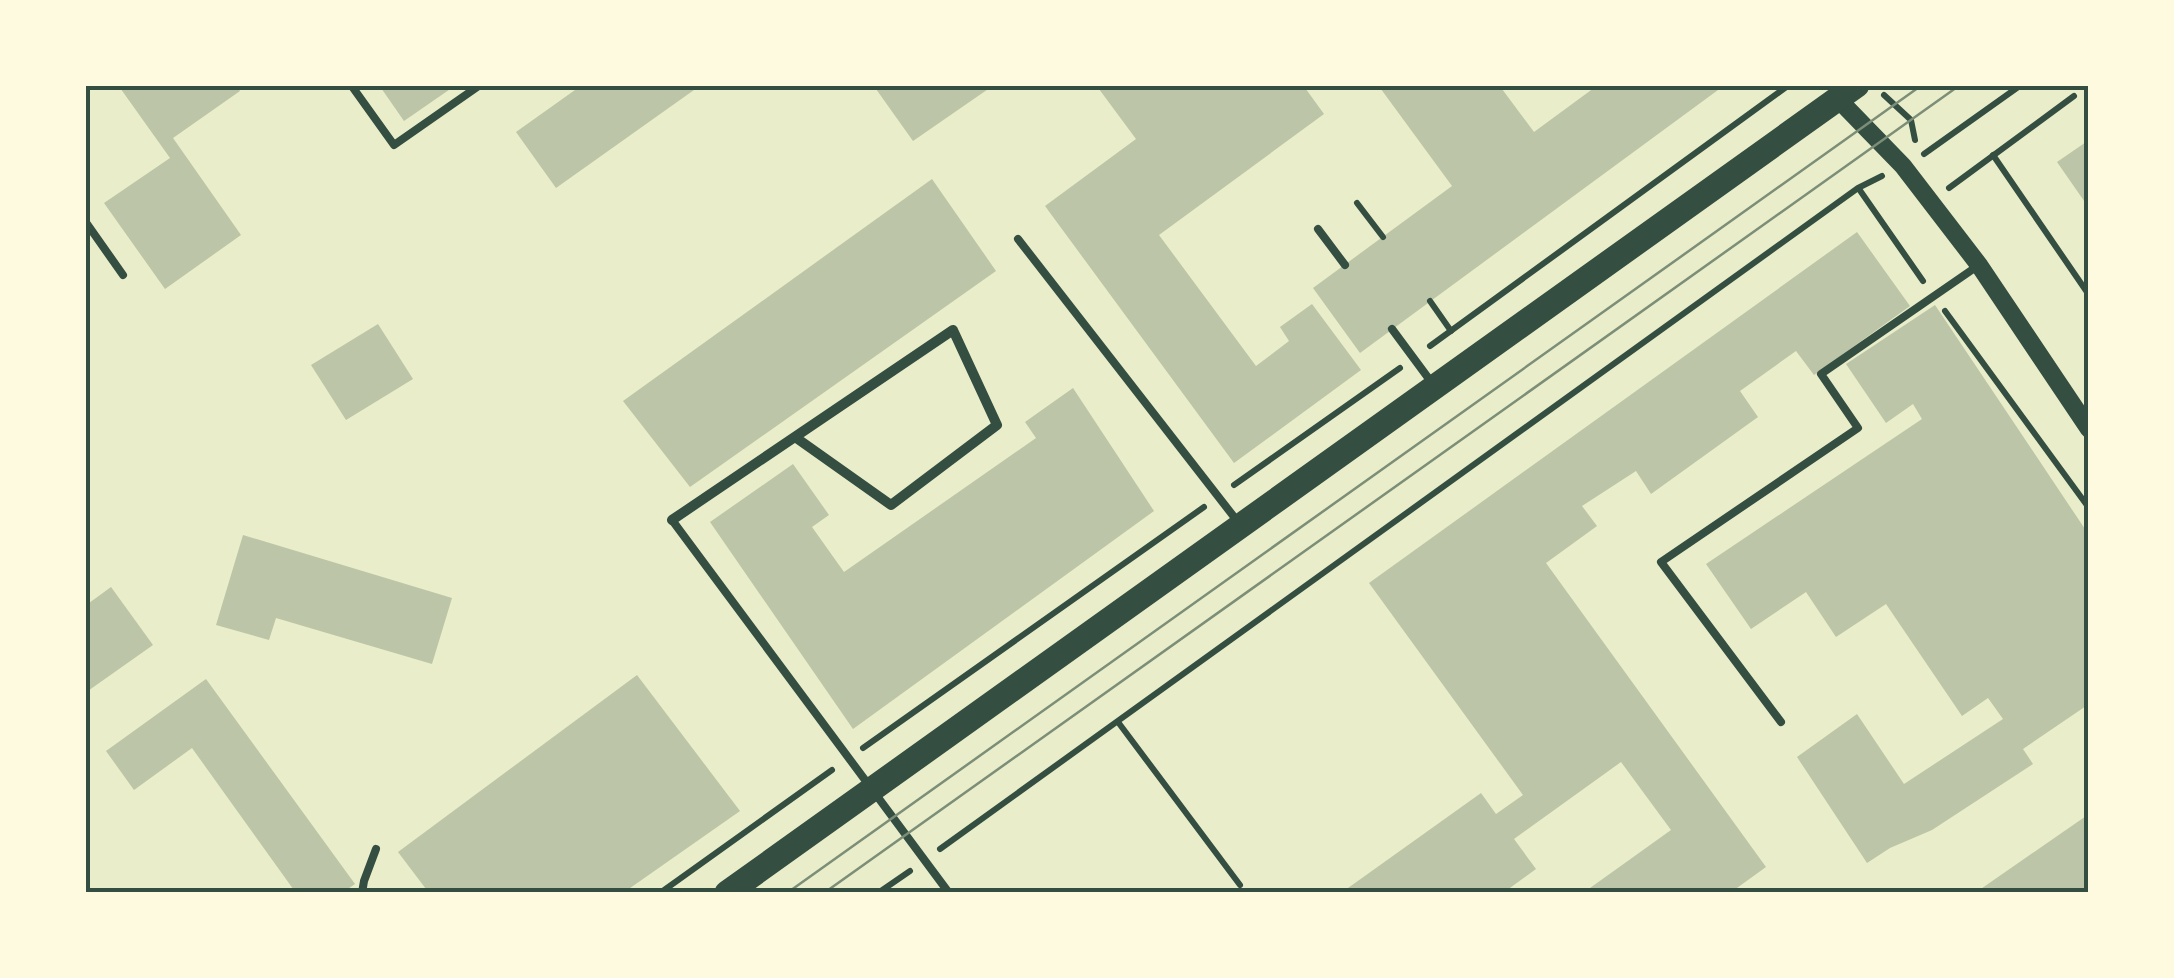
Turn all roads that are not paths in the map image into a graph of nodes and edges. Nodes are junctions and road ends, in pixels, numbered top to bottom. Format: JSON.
{"nodes":[{"id":1,"x":351,"y":85,"type":"edge"},
{"id":2,"x":480,"y":85,"type":"edge"},
{"id":3,"x":1840,"y":90,"type":"edge"},
{"id":4,"x":85,"y":221,"type":"edge"},
{"id":5,"x":1318,"y":228,"type":"dead end"},
{"id":6,"x":1018,"y":239,"type":"dead end"},
{"id":7,"x":1344,"y":265,"type":"dead end"},
{"id":8,"x":1979,"y":265,"type":"junction"},
{"id":9,"x":123,"y":275,"type":"dead end"},
{"id":10,"x":1392,"y":329,"type":"dead end"},
{"id":11,"x":1435,"y":387,"type":"junction"},
{"id":12,"x":2089,"y":429,"type":"edge"},
{"id":13,"x":795,"y":437,"type":"junction"},
{"id":14,"x":672,"y":520,"type":"joint"},
{"id":15,"x":1240,"y":526,"type":"junction"},
{"id":16,"x":1781,"y":722,"type":"dead end"},
{"id":17,"x":872,"y":790,"type":"junction"},
{"id":18,"x":376,"y":850,"type":"dead end"},
{"id":19,"x":362,"y":893,"type":"edge"},
{"id":20,"x":726,"y":893,"type":"edge"},
{"id":21,"x":949,"y":893,"type":"edge"}],
"edges":[{"from":1,"to":2,"type":"lane"},
{"from":3,"to":8,"type":"street"},
{"from":3,"to":11,"type":"main road"},
{"from":4,"to":9,"type":"lane"},
{"from":5,"to":7,"type":"lane"},
{"from":6,"to":15,"type":"lane"},
{"from":8,"to":12,"type":"street"},
{"from":8,"to":16,"type":"lane"},
{"from":10,"to":11,"type":"lane"},
{"from":11,"to":15,"type":"main road"},
{"from":13,"to":13,"type":"street"},
{"from":13,"to":14,"type":"street"},
{"from":14,"to":17,"type":"lane"},
{"from":15,"to":17,"type":"main road"},
{"from":17,"to":20,"type":"main road"},
{"from":17,"to":21,"type":"lane"},
{"from":18,"to":19,"type":"lane"}]}
